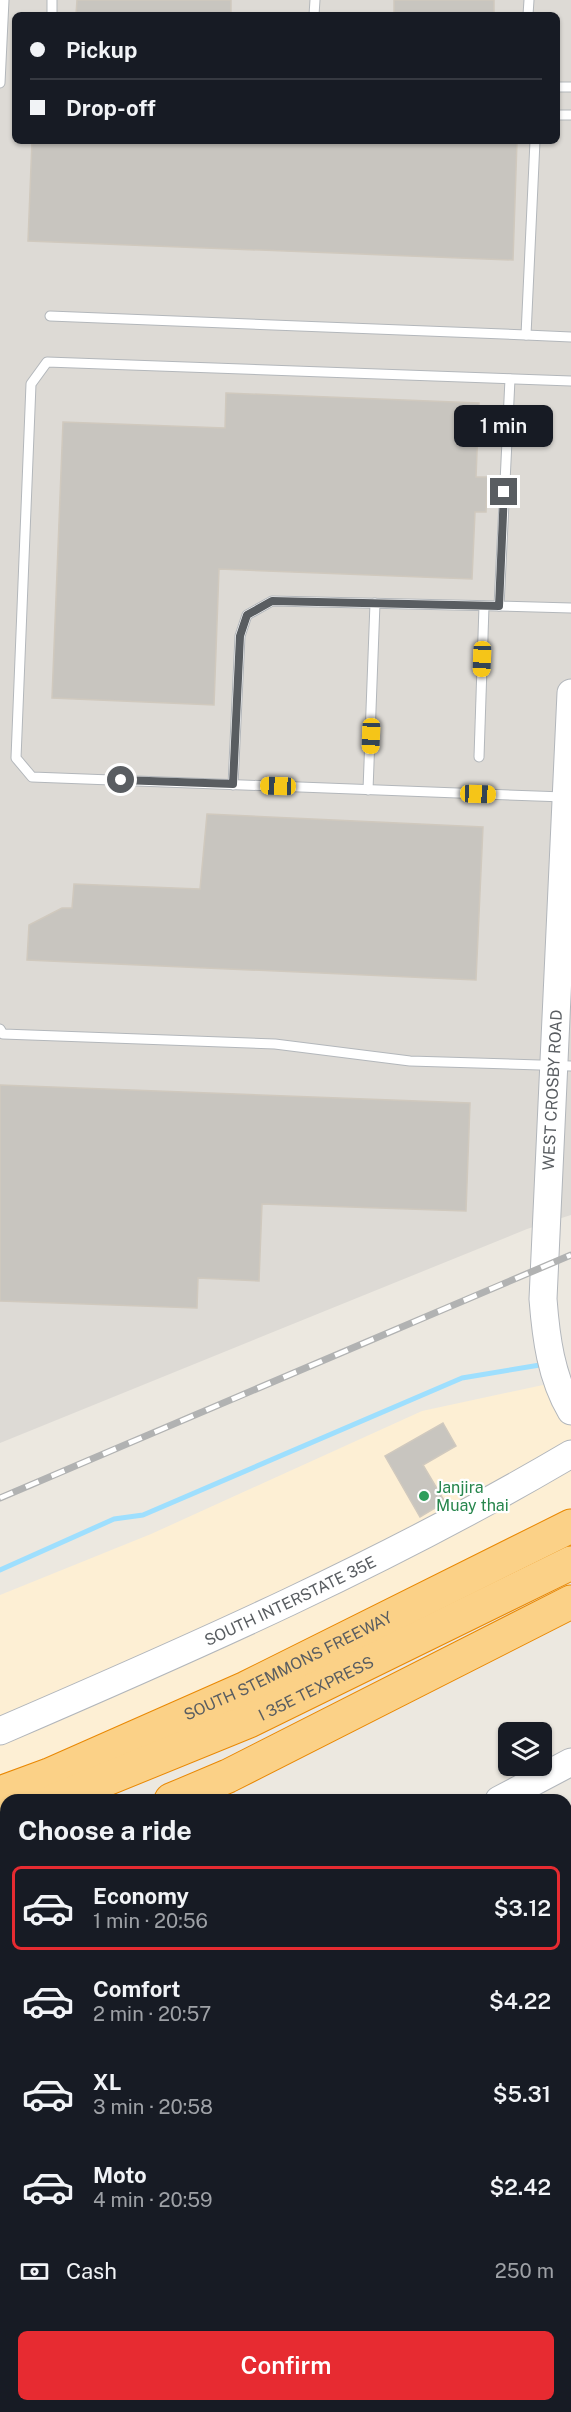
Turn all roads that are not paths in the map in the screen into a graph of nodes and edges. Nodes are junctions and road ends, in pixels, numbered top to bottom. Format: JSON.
{"nodes":[{"id":1,"x":4,"y":0,"type":"edge"},
{"id":2,"x":0,"y":83,"type":"edge"},
{"id":3,"x":535,"y":144,"type":"edge"},
{"id":4,"x":50,"y":316,"type":"dead end"},
{"id":5,"x":526,"y":335,"type":"junction"},
{"id":6,"x":571,"y":337,"type":"edge"},
{"id":7,"x":510,"y":379,"type":"junction"},
{"id":8,"x":571,"y":381,"type":"edge"},
{"id":9,"x":375,"y":603,"type":"junction"},
{"id":10,"x":484,"y":606,"type":"junction"},
{"id":11,"x":499,"y":606,"type":"junction"},
{"id":12,"x":571,"y":608,"type":"edge"},
{"id":13,"x":571,"y":693,"type":"edge"},
{"id":14,"x":571,"y":708,"type":"edge"},
{"id":15,"x":479,"y":757,"type":"dead end"},
{"id":16,"x":233,"y":784,"type":"junction"},
{"id":17,"x":368,"y":790,"type":"junction"},
{"id":18,"x":566,"y":797,"type":"junction"},
{"id":19,"x":565,"y":943,"type":"edge"},
{"id":20,"x":0,"y":1029,"type":"edge"},
{"id":21,"x":562,"y":1066,"type":"edge"},
{"id":22,"x":571,"y":1411,"type":"edge"},
{"id":23,"x":571,"y":1454,"type":"edge"},
{"id":24,"x":567,"y":1528,"type":"edge"},
{"id":25,"x":571,"y":1563,"type":"edge"},
{"id":26,"x":571,"y":1602,"type":"edge"},
{"id":27,"x":0,"y":1731,"type":"edge"},
{"id":28,"x":571,"y":1762,"type":"edge"},
{"id":29,"x":0,"y":1792,"type":"edge"},
{"id":30,"x":70,"y":1794,"type":"edge"},
{"id":31,"x":185,"y":1794,"type":"edge"},
{"id":32,"x":511,"y":1794,"type":"edge"}],
"edges":[{"from":1,"to":2,"type":"lane"},
{"from":3,"to":5,"type":"lane"},
{"from":4,"to":5,"type":"lane"},
{"from":5,"to":6,"type":"lane"},
{"from":7,"to":8,"type":"lane"},
{"from":7,"to":11,"type":"lane"},
{"from":7,"to":16,"type":"lane"},
{"from":9,"to":10,"type":"lane"},
{"from":9,"to":16,"type":"lane"},
{"from":9,"to":17,"type":"lane"},
{"from":10,"to":11,"type":"lane"},
{"from":10,"to":15,"type":"lane"},
{"from":11,"to":12,"type":"lane"},
{"from":13,"to":14,"type":"street","name":"WEST CROSBY ROAD"},
{"from":14,"to":18,"type":"street","name":"WEST CROSBY ROAD"},
{"from":16,"to":17,"type":"lane"},
{"from":17,"to":18,"type":"lane"},
{"from":18,"to":19,"type":"street","name":"WEST CROSBY ROAD"},
{"from":19,"to":21,"type":"street","name":"WEST CROSBY ROAD"},
{"from":20,"to":21,"type":"lane"},
{"from":21,"to":22,"type":"street","name":"WEST CROSBY ROAD"},
{"from":23,"to":27,"type":"street","name":"SOUTH INTERSTATE 35E"},
{"from":24,"to":29,"type":"highway","name":"SOUTH STEMMONS FREEWAY"},
{"from":25,"to":30,"type":"highway","name":"I 35E TEXPRESS"},
{"from":26,"to":31,"type":"highway"},
{"from":28,"to":32,"type":"street"}]}
